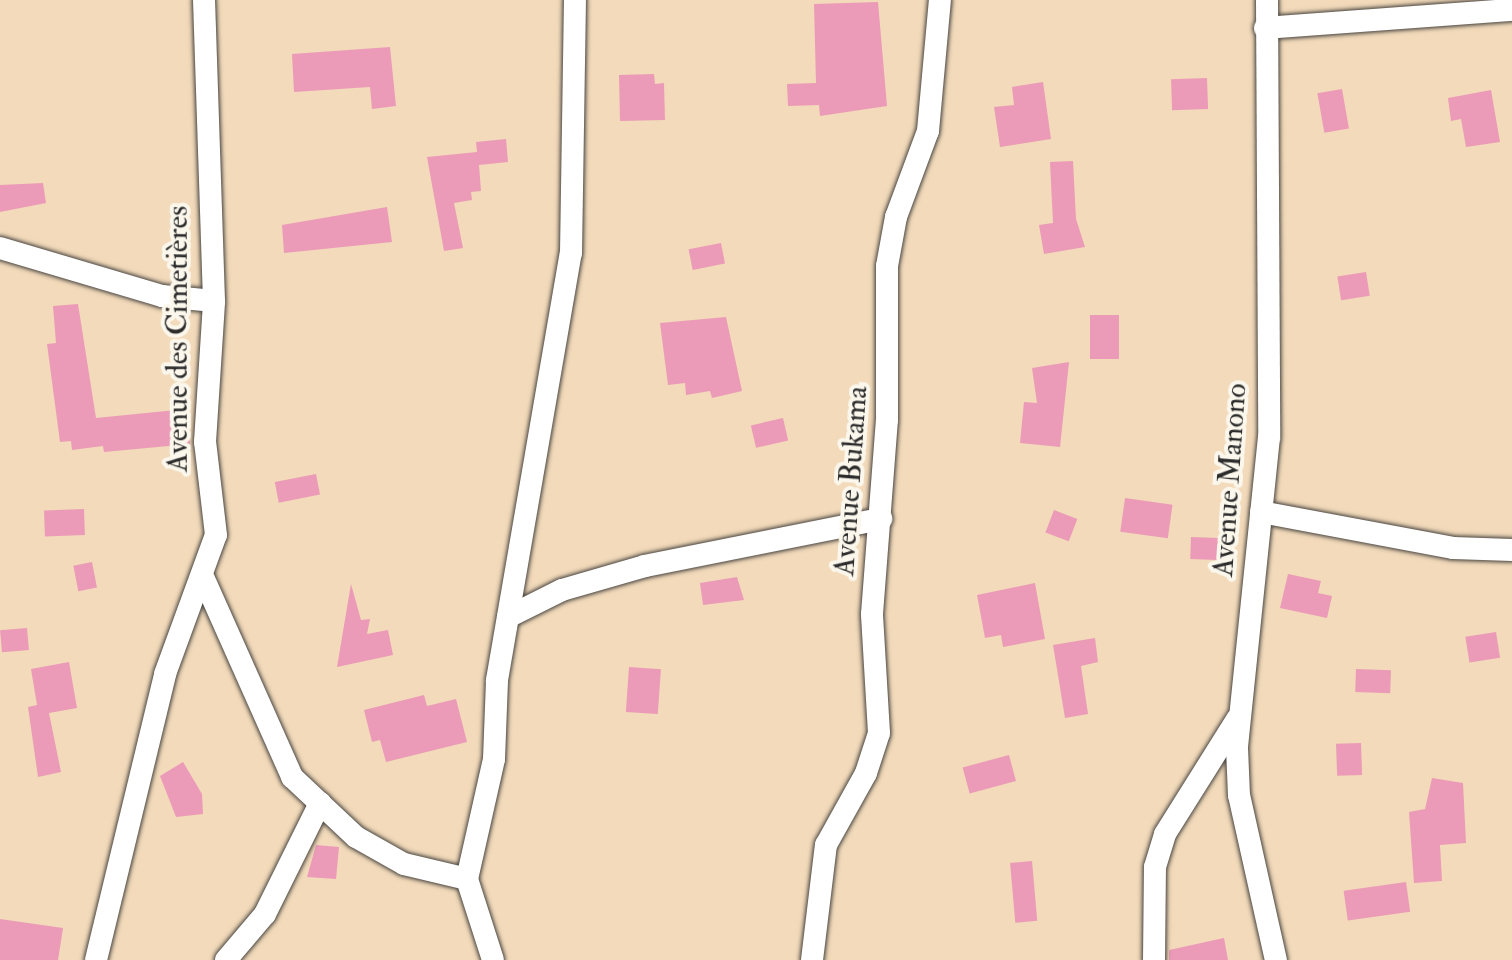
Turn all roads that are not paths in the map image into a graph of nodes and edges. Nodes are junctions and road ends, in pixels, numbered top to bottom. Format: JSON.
{"nodes":[{"id":1,"x":204,"y":0,"type":"edge"},
{"id":2,"x":575,"y":0,"type":"edge"},
{"id":3,"x":940,"y":0,"type":"edge"},
{"id":4,"x":1267,"y":0,"type":"edge"},
{"id":5,"x":1512,"y":10,"type":"edge"},
{"id":6,"x":1265,"y":28,"type":"junction"},
{"id":7,"x":0,"y":248,"type":"edge"},
{"id":8,"x":214,"y":301,"type":"junction"},
{"id":9,"x":1261,"y":512,"type":"junction"},
{"id":10,"x":880,"y":519,"type":"junction"},
{"id":11,"x":1512,"y":550,"type":"edge"},
{"id":12,"x":204,"y":579,"type":"junction"},
{"id":13,"x":508,"y":617,"type":"junction"},
{"id":14,"x":1238,"y":718,"type":"junction"},
{"id":15,"x":320,"y":803,"type":"junction"},
{"id":16,"x":468,"y":879,"type":"junction"},
{"id":17,"x":96,"y":960,"type":"edge"},
{"id":18,"x":226,"y":960,"type":"edge"},
{"id":19,"x":493,"y":960,"type":"edge"},
{"id":20,"x":812,"y":960,"type":"edge"},
{"id":21,"x":1154,"y":960,"type":"edge"},
{"id":22,"x":1276,"y":960,"type":"edge"}],
"edges":[{"from":1,"to":8,"type":"street","name":"Avenue des Cimetières"},
{"from":2,"to":13,"type":"street"},
{"from":3,"to":10,"type":"street","name":"Avenue Bukama"},
{"from":4,"to":6,"type":"street","name":"Avenue Manono"},
{"from":5,"to":6,"type":"street"},
{"from":6,"to":9,"type":"street","name":"Avenue Manono"},
{"from":7,"to":8,"type":"street"},
{"from":8,"to":12,"type":"street","name":"Avenue des Cimetières"},
{"from":9,"to":11,"type":"street"},
{"from":9,"to":14,"type":"street","name":"Avenue Manono"},
{"from":10,"to":13,"type":"street"},
{"from":10,"to":20,"type":"street","name":"Avenue Bukama"},
{"from":12,"to":15,"type":"street"},
{"from":12,"to":17,"type":"street","name":"Avenue des Cimetières"},
{"from":13,"to":16,"type":"street"},
{"from":14,"to":21,"type":"street"},
{"from":14,"to":22,"type":"street","name":"Avenue Manono"},
{"from":15,"to":16,"type":"street"},
{"from":15,"to":18,"type":"street"},
{"from":16,"to":19,"type":"street"}]}
